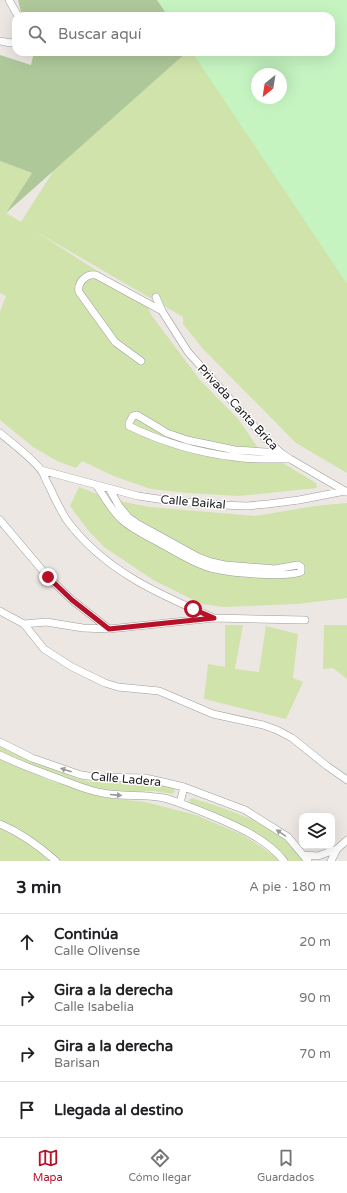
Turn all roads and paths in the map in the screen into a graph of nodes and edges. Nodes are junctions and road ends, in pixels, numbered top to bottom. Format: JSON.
{"nodes":[{"id":1,"x":8,"y":0,"type":"edge"},
{"id":2,"x":16,"y":12,"type":"edge"},
{"id":3,"x":0,"y":41,"type":"edge"},
{"id":4,"x":12,"y":42,"type":"edge"},
{"id":5,"x":156,"y":297,"type":"dead end"},
{"id":6,"x":162,"y":311,"type":"junction"},
{"id":7,"x":141,"y":361,"type":"dead end"},
{"id":8,"x":0,"y":433,"type":"edge"},
{"id":9,"x":281,"y":453,"type":"junction"},
{"id":10,"x":290,"y":460,"type":"junction"},
{"id":11,"x":41,"y":470,"type":"junction"},
{"id":12,"x":97,"y":486,"type":"junction"},
{"id":13,"x":110,"y":490,"type":"junction"},
{"id":14,"x":346,"y":491,"type":"edge"},
{"id":15,"x":0,"y":520,"type":"edge"},
{"id":16,"x":0,"y":610,"type":"edge"},
{"id":17,"x":214,"y":618,"type":"junction"},
{"id":18,"x":305,"y":620,"type":"dead end"},
{"id":19,"x":24,"y":624,"type":"junction"},
{"id":20,"x":109,"y":629,"type":"junction"},
{"id":21,"x":0,"y":742,"type":"edge"},
{"id":22,"x":0,"y":755,"type":"edge"},
{"id":23,"x":347,"y":780,"type":"edge"},
{"id":24,"x":184,"y":787,"type":"junction"},
{"id":25,"x":180,"y":803,"type":"junction"},
{"id":26,"x":0,"y":824,"type":"edge"},
{"id":27,"x":347,"y":840,"type":"edge"},
{"id":28,"x":337,"y":849,"type":"junction"},
{"id":29,"x":306,"y":858,"type":"edge"},
{"id":30,"x":56,"y":861,"type":"edge"},
{"id":31,"x":284,"y":861,"type":"edge"},
{"id":32,"x":331,"y":861,"type":"edge"}],
"edges":[{"from":1,"to":2,"type":"street"},
{"from":3,"to":4,"type":"street"},
{"from":5,"to":6,"type":"street","name":"Privada Canta Brica"},
{"from":6,"to":7,"type":"street"},
{"from":6,"to":9,"type":"street","name":"Privada Canta Brica"},
{"from":8,"to":11,"type":"street"},
{"from":9,"to":10,"type":"street","name":"Privada Canta Brica"},
{"from":9,"to":10,"type":"street"},
{"from":10,"to":14,"type":"street","name":"Privada Canta Brica"},
{"from":11,"to":12,"type":"street","name":"Calle Baikal"},
{"from":11,"to":17,"type":"street"},
{"from":12,"to":13,"type":"street","name":"Calle Baikal"},
{"from":12,"to":13,"type":"street"},
{"from":13,"to":14,"type":"street","name":"Calle Baikal"},
{"from":15,"to":20,"type":"street"},
{"from":16,"to":19,"type":"street"},
{"from":17,"to":18,"type":"street"},
{"from":17,"to":20,"type":"street"},
{"from":19,"to":20,"type":"street"},
{"from":19,"to":23,"type":"street"},
{"from":24,"to":21,"type":"street","name":"Calle Ladera","one_way":true},
{"from":22,"to":25,"type":"street","name":"Calle Ladera","one_way":true},
{"from":24,"to":25,"type":"street"},
{"from":29,"to":24,"type":"street","name":"Calle Ladera","one_way":true},
{"from":25,"to":31,"type":"street","name":"Calle Ladera"},
{"from":26,"to":30,"type":"street"},
{"from":27,"to":28,"type":"street"},
{"from":28,"to":29,"type":"street"},
{"from":28,"to":32,"type":"street"}]}
